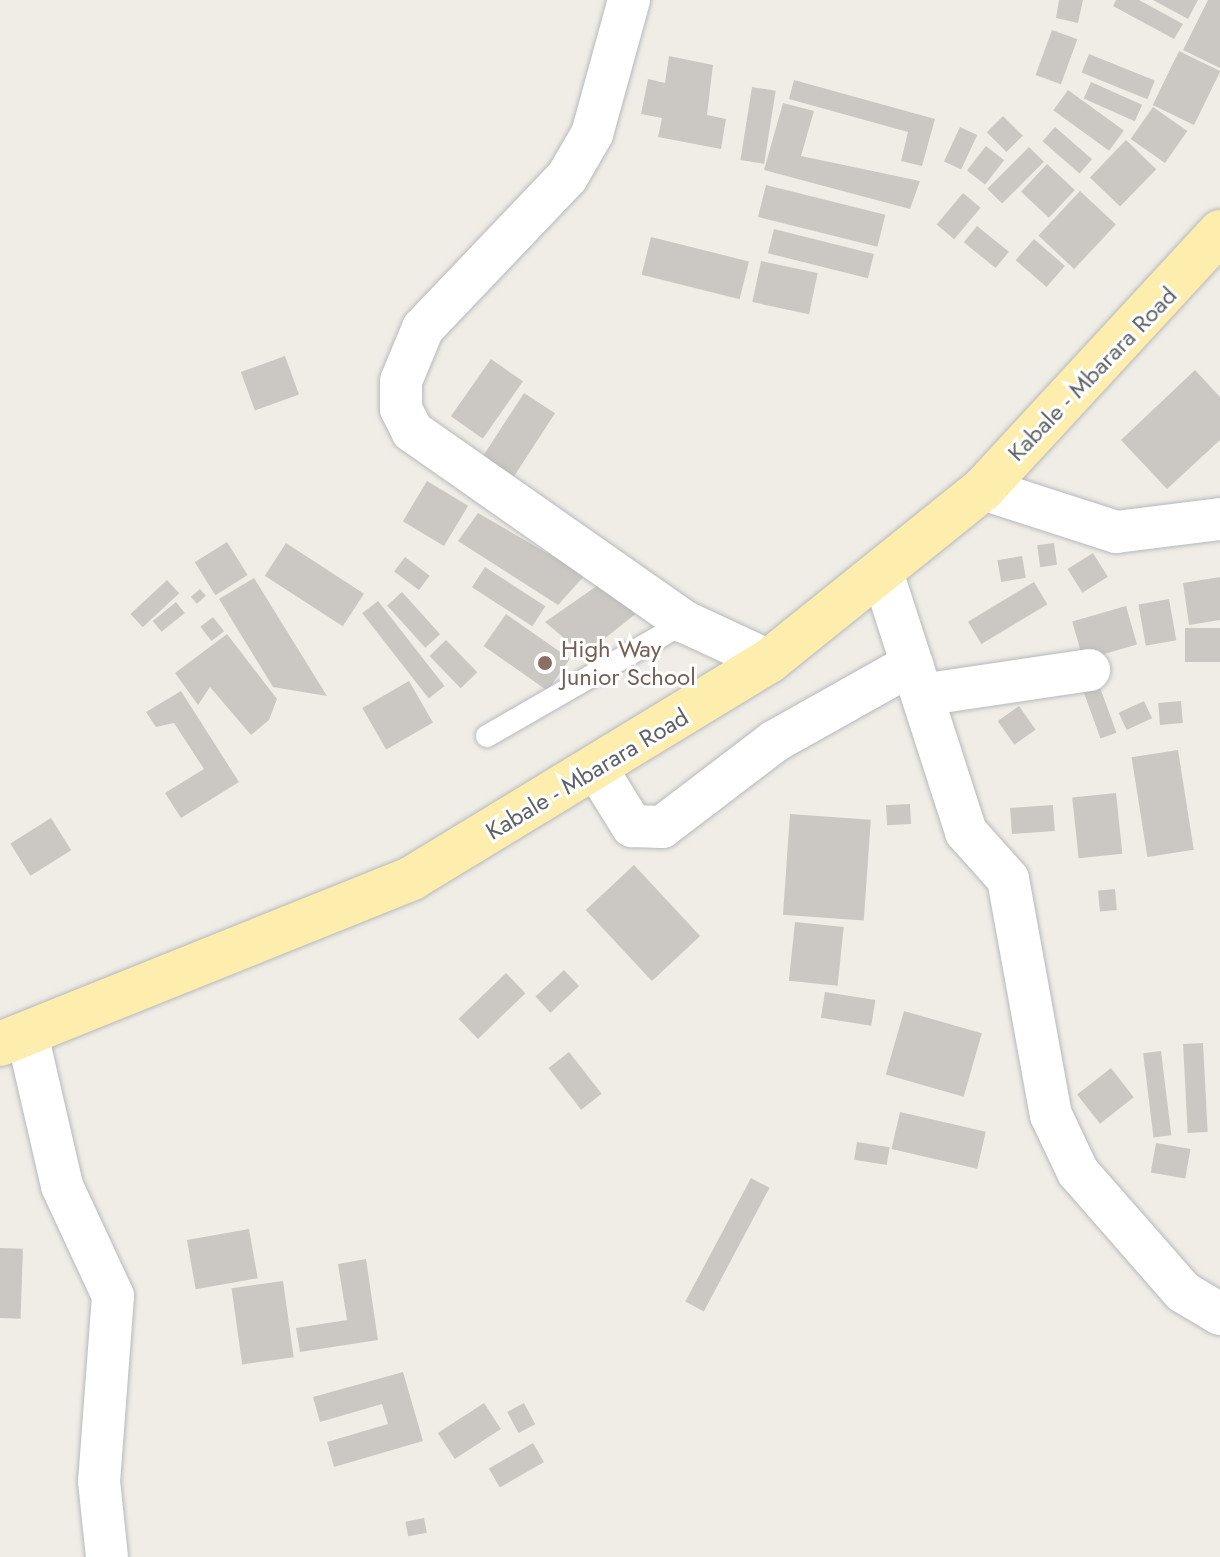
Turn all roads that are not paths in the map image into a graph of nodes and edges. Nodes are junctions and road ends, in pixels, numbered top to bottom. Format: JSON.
{"nodes":[{"id":1,"x":629,"y":0,"type":"edge"},
{"id":2,"x":1220,"y":232,"type":"edge"},
{"id":3,"x":983,"y":489,"type":"junction"},
{"id":4,"x":1220,"y":519,"type":"edge"},
{"id":5,"x":883,"y":575,"type":"junction"},
{"id":6,"x":685,"y":622,"type":"junction"},
{"id":7,"x":769,"y":661,"type":"junction"},
{"id":8,"x":1089,"y":670,"type":"dead end"},
{"id":9,"x":917,"y":679,"type":"junction"},
{"id":10,"x":487,"y":736,"type":"dead end"},
{"id":11,"x":598,"y":771,"type":"junction"},
{"id":12,"x":14,"y":1039,"type":"edge"},
{"id":13,"x":1220,"y":1314,"type":"edge"},
{"id":14,"x":107,"y":1557,"type":"edge"}],
"edges":[{"from":1,"to":6,"type":"street"},
{"from":2,"to":3,"type":"main road","name":"Kabale - Mbarara Road"},
{"from":3,"to":4,"type":"street"},
{"from":3,"to":5,"type":"main road","name":"Kabale - Mbarara Road"},
{"from":5,"to":7,"type":"main road","name":"Kabale - Mbarara Road"},
{"from":5,"to":9,"type":"street"},
{"from":6,"to":7,"type":"street"},
{"from":6,"to":10,"type":"lane"},
{"from":7,"to":11,"type":"main road","name":"Kabale - Mbarara Road"},
{"from":8,"to":9,"type":"street"},
{"from":9,"to":11,"type":"street"},
{"from":9,"to":13,"type":"street"},
{"from":11,"to":12,"type":"main road","name":"Kabale - Mbarara Road"},
{"from":12,"to":14,"type":"street"}]}
